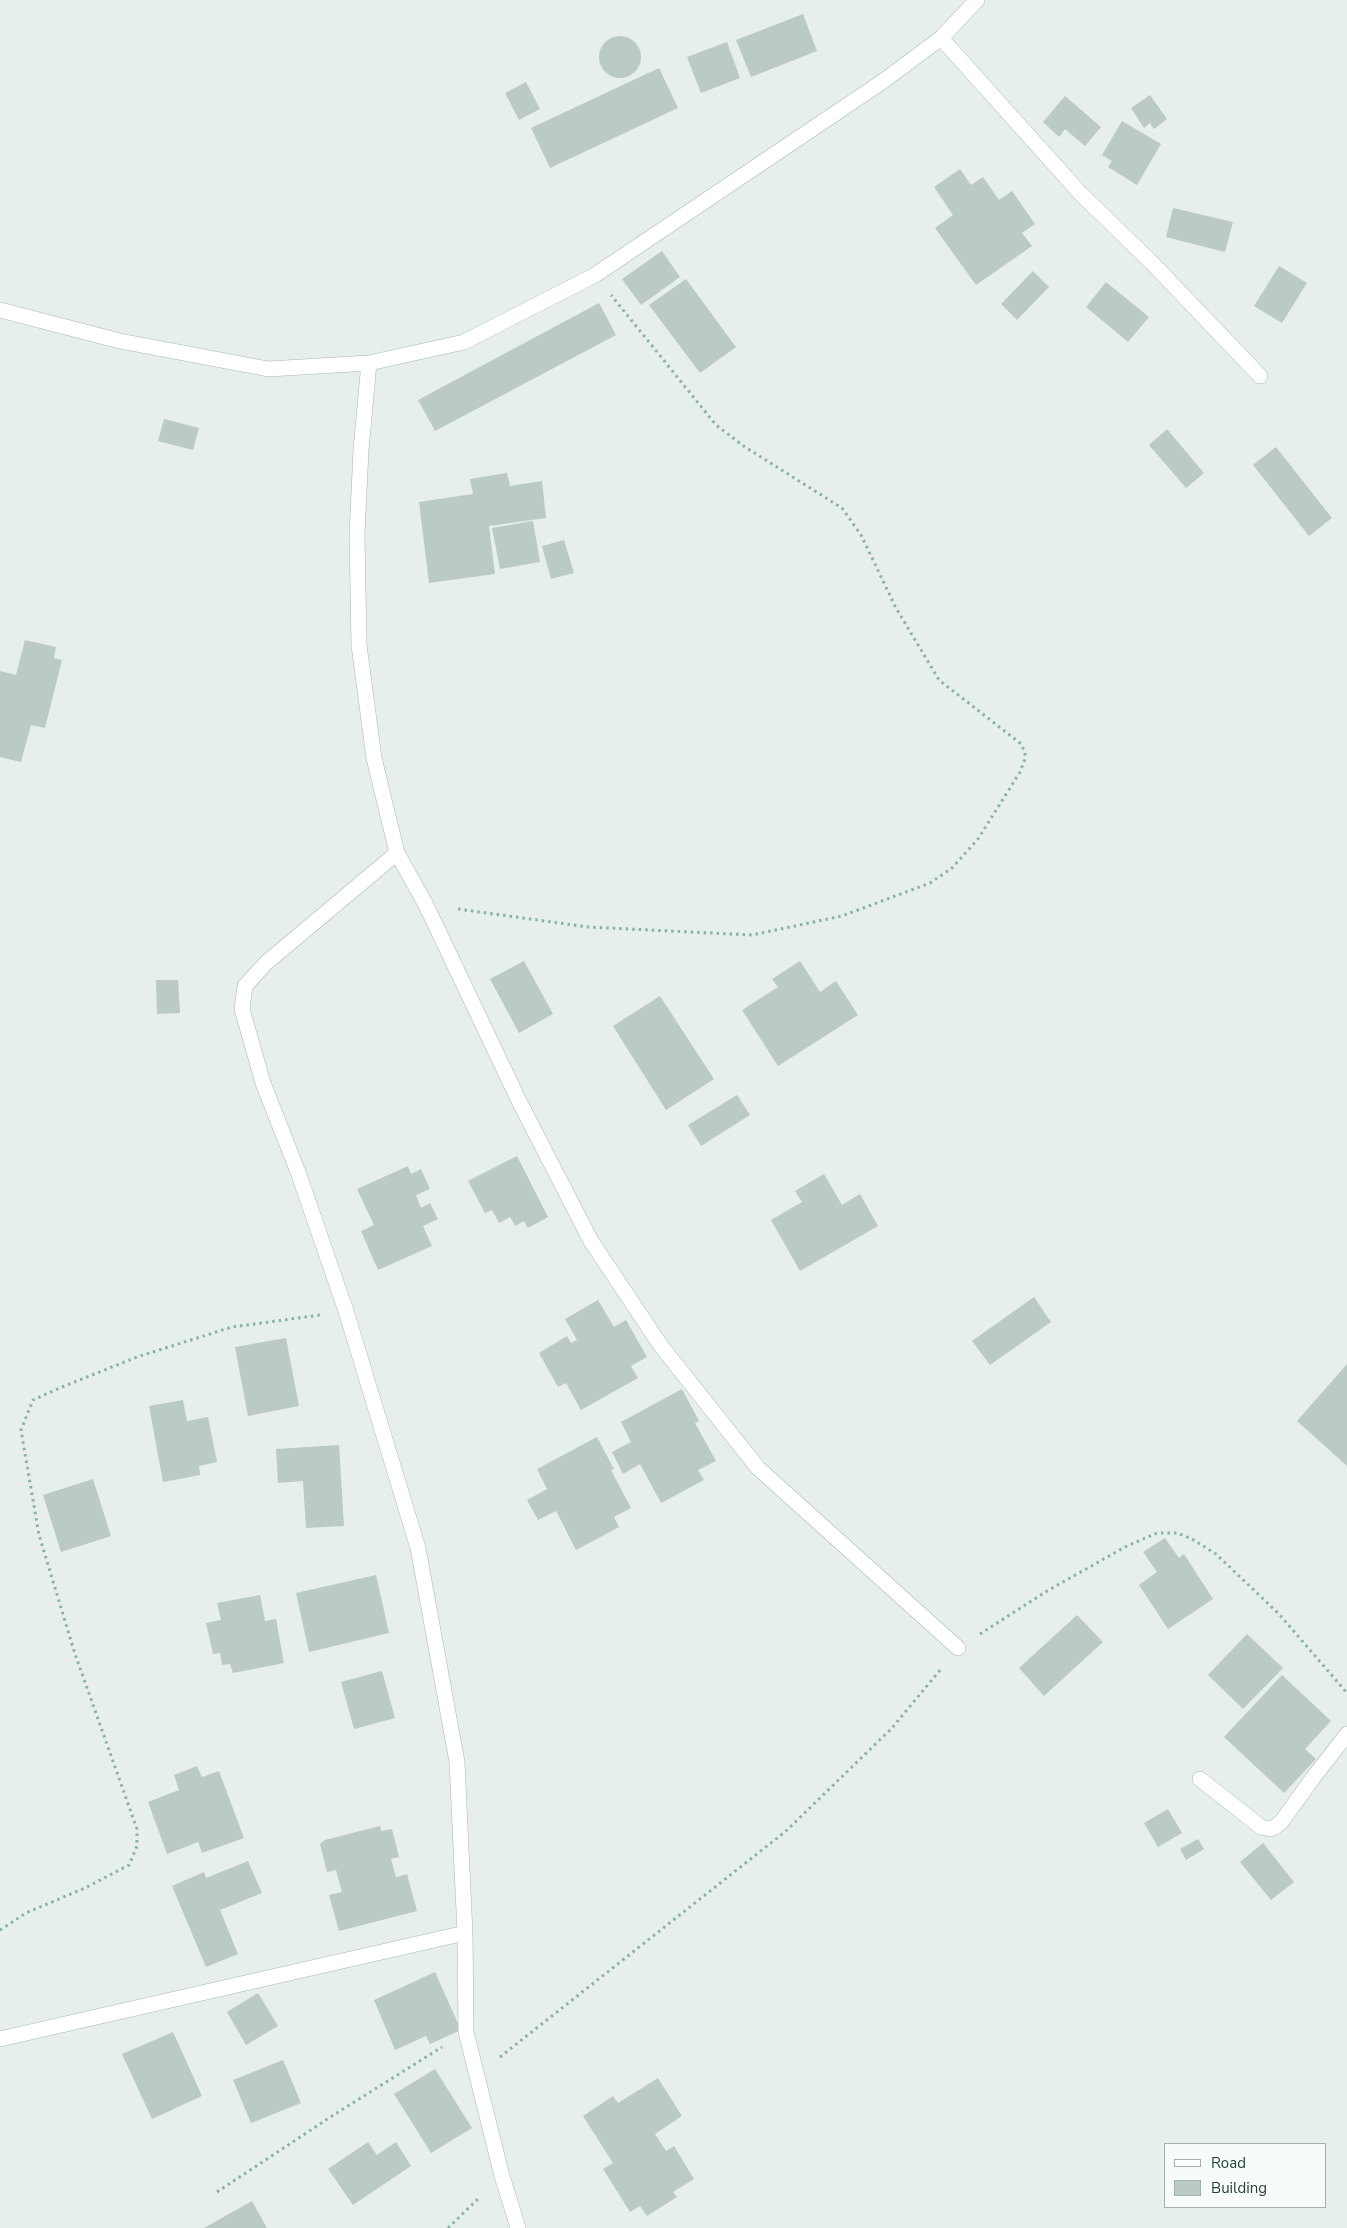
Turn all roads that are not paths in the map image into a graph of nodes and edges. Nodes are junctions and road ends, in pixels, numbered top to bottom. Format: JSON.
{"nodes":[{"id":1,"x":977,"y":0,"type":"edge"},
{"id":2,"x":940,"y":38,"type":"junction"},
{"id":3,"x":0,"y":310,"type":"edge"},
{"id":4,"x":369,"y":363,"type":"junction"},
{"id":5,"x":1260,"y":376,"type":"dead end"},
{"id":6,"x":397,"y":852,"type":"junction"},
{"id":7,"x":958,"y":1648,"type":"road end"},
{"id":8,"x":1347,"y":1734,"type":"edge"},
{"id":9,"x":1200,"y":1779,"type":"dead end"},
{"id":10,"x":465,"y":1933,"type":"junction"},
{"id":11,"x":0,"y":2039,"type":"edge"},
{"id":12,"x":518,"y":2228,"type":"edge"}],
"edges":[{"from":1,"to":2,"type":"street"},
{"from":2,"to":4,"type":"street"},
{"from":2,"to":5,"type":"street"},
{"from":3,"to":4,"type":"street"},
{"from":4,"to":6,"type":"street"},
{"from":6,"to":7,"type":"street"},
{"from":6,"to":10,"type":"street"},
{"from":8,"to":9,"type":"street"},
{"from":10,"to":11,"type":"street"},
{"from":10,"to":12,"type":"street"}]}
